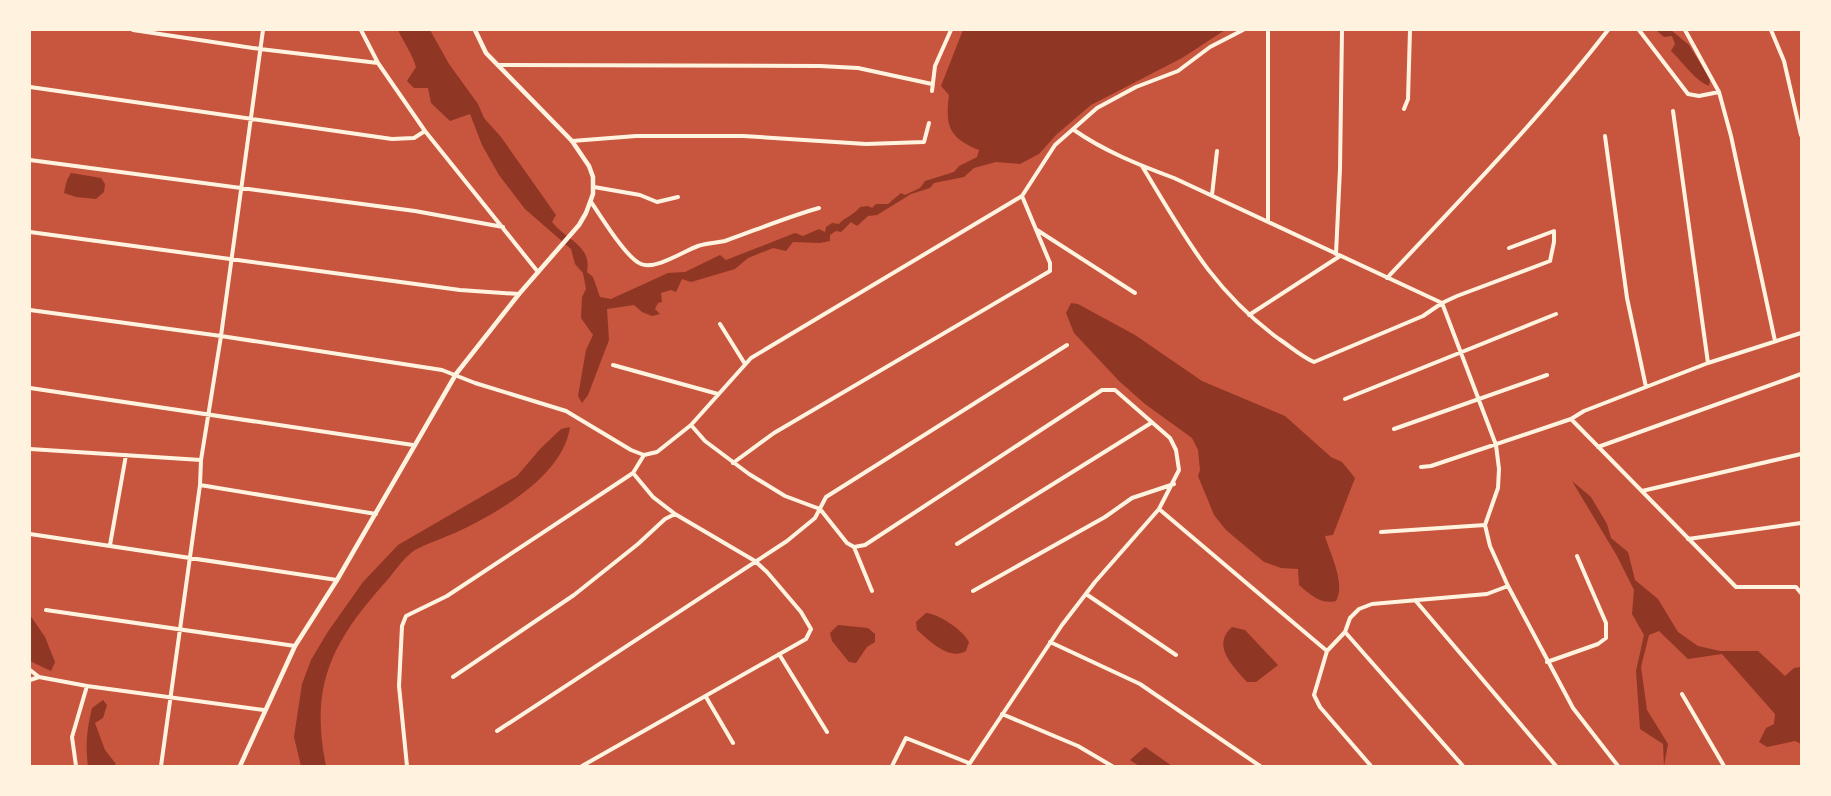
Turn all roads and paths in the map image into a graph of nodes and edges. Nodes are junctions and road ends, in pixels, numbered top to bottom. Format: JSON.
{"nodes":[{"id":1,"x":133,"y":30,"type":"edge"},
{"id":2,"x":263,"y":30,"type":"edge"},
{"id":3,"x":361,"y":30,"type":"edge"},
{"id":4,"x":475,"y":30,"type":"edge"},
{"id":5,"x":951,"y":30,"type":"edge"},
{"id":6,"x":1243,"y":30,"type":"edge"},
{"id":7,"x":1268,"y":30,"type":"edge"},
{"id":8,"x":1342,"y":30,"type":"edge"},
{"id":9,"x":1410,"y":30,"type":"edge"},
{"id":10,"x":1608,"y":30,"type":"edge"},
{"id":11,"x":1639,"y":30,"type":"edge"},
{"id":12,"x":1685,"y":30,"type":"edge"},
{"id":13,"x":1772,"y":30,"type":"edge"},
{"id":14,"x":260,"y":49,"type":"junction"},
{"id":15,"x":378,"y":63,"type":"junction"},
{"id":16,"x":498,"y":65,"type":"junction"},
{"id":17,"x":932,"y":84,"type":"junction"},
{"id":18,"x":30,"y":87,"type":"edge"},
{"id":19,"x":932,"y":91,"type":"dead end"},
{"id":20,"x":1719,"y":92,"type":"junction"},
{"id":21,"x":1404,"y":109,"type":"dead end"},
{"id":22,"x":1673,"y":111,"type":"dead end"},
{"id":23,"x":251,"y":118,"type":"junction"},
{"id":24,"x":929,"y":123,"type":"dead end"},
{"id":25,"x":1074,"y":130,"type":"junction"},
{"id":26,"x":425,"y":131,"type":"junction"},
{"id":27,"x":1801,"y":135,"type":"edge"},
{"id":28,"x":1605,"y":136,"type":"dead end"},
{"id":29,"x":572,"y":141,"type":"junction"},
{"id":30,"x":1217,"y":150,"type":"dead end"},
{"id":31,"x":30,"y":160,"type":"edge"},
{"id":32,"x":1142,"y":166,"type":"junction"},
{"id":33,"x":594,"y":187,"type":"junction"},
{"id":34,"x":241,"y":188,"type":"junction"},
{"id":35,"x":1212,"y":195,"type":"junction"},
{"id":36,"x":1022,"y":196,"type":"junction"},
{"id":37,"x":678,"y":197,"type":"dead end"},
{"id":38,"x":591,"y":202,"type":"junction"},
{"id":39,"x":819,"y":208,"type":"dead end"},
{"id":40,"x":1268,"y":221,"type":"junction"},
{"id":41,"x":503,"y":227,"type":"junction"},
{"id":42,"x":1035,"y":228,"type":"junction"},
{"id":43,"x":30,"y":232,"type":"edge"},
{"id":44,"x":1509,"y":248,"type":"dead end"},
{"id":45,"x":1338,"y":255,"type":"junction"},
{"id":46,"x":232,"y":259,"type":"junction"},
{"id":47,"x":538,"y":272,"type":"junction"},
{"id":48,"x":1387,"y":278,"type":"junction"},
{"id":49,"x":1135,"y":293,"type":"dead end"},
{"id":50,"x":520,"y":294,"type":"junction"},
{"id":51,"x":1442,"y":303,"type":"junction"},
{"id":52,"x":30,"y":310,"type":"edge"},
{"id":53,"x":1556,"y":314,"type":"dead end"},
{"id":54,"x":1249,"y":315,"type":"junction"},
{"id":55,"x":720,"y":324,"type":"dead end"},
{"id":56,"x":1801,"y":333,"type":"edge"},
{"id":57,"x":221,"y":336,"type":"junction"},
{"id":58,"x":1775,"y":341,"type":"junction"},
{"id":59,"x":1067,"y":345,"type":"dead end"},
{"id":60,"x":1461,"y":352,"type":"junction"},
{"id":61,"x":1708,"y":363,"type":"junction"},
{"id":62,"x":745,"y":364,"type":"junction"},
{"id":63,"x":613,"y":365,"type":"dead end"},
{"id":64,"x":456,"y":374,"type":"junction"},
{"id":65,"x":1801,"y":374,"type":"edge"},
{"id":66,"x":1547,"y":375,"type":"dead end"},
{"id":67,"x":1646,"y":387,"type":"junction"},
{"id":68,"x":30,"y":388,"type":"edge"},
{"id":69,"x":718,"y":394,"type":"junction"},
{"id":70,"x":1478,"y":398,"type":"junction"},
{"id":71,"x":1345,"y":399,"type":"dead end"},
{"id":72,"x":209,"y":413,"type":"junction"},
{"id":73,"x":1571,"y":419,"type":"junction"},
{"id":74,"x":1151,"y":423,"type":"junction"},
{"id":75,"x":691,"y":425,"type":"junction"},
{"id":76,"x":1394,"y":429,"type":"dead end"},
{"id":77,"x":1496,"y":444,"type":"junction"},
{"id":78,"x":413,"y":445,"type":"junction"},
{"id":79,"x":1598,"y":447,"type":"junction"},
{"id":80,"x":30,"y":449,"type":"edge"},
{"id":81,"x":1801,"y":454,"type":"edge"},
{"id":82,"x":126,"y":455,"type":"junction"},
{"id":83,"x":644,"y":455,"type":"junction"},
{"id":84,"x":201,"y":460,"type":"junction"},
{"id":85,"x":733,"y":463,"type":"junction"},
{"id":86,"x":1421,"y":467,"type":"dead end"},
{"id":87,"x":634,"y":473,"type":"junction"},
{"id":88,"x":1174,"y":484,"type":"junction"},
{"id":89,"x":200,"y":485,"type":"junction"},
{"id":90,"x":1642,"y":491,"type":"junction"},
{"id":91,"x":820,"y":509,"type":"junction"},
{"id":92,"x":1158,"y":509,"type":"junction"},
{"id":93,"x":376,"y":514,"type":"junction"},
{"id":94,"x":675,"y":514,"type":"junction"},
{"id":95,"x":1801,"y":523,"type":"edge"},
{"id":96,"x":1485,"y":525,"type":"junction"},
{"id":97,"x":1382,"y":532,"type":"dead end"},
{"id":98,"x":30,"y":534,"type":"edge"},
{"id":99,"x":1688,"y":539,"type":"junction"},
{"id":100,"x":958,"y":544,"type":"dead end"},
{"id":101,"x":110,"y":545,"type":"junction"},
{"id":102,"x":854,"y":547,"type":"junction"},
{"id":103,"x":1577,"y":556,"type":"dead end"},
{"id":104,"x":190,"y":558,"type":"junction"},
{"id":105,"x":755,"y":561,"type":"junction"},
{"id":106,"x":337,"y":580,"type":"junction"},
{"id":107,"x":1508,"y":586,"type":"junction"},
{"id":108,"x":872,"y":591,"type":"dead end"},
{"id":109,"x":973,"y":591,"type":"dead end"},
{"id":110,"x":1801,"y":593,"type":"edge"},
{"id":111,"x":1086,"y":594,"type":"junction"},
{"id":112,"x":1414,"y":600,"type":"junction"},
{"id":113,"x":46,"y":610,"type":"dead end"},
{"id":114,"x":179,"y":630,"type":"junction"},
{"id":115,"x":1345,"y":632,"type":"junction"},
{"id":116,"x":1050,"y":642,"type":"junction"},
{"id":117,"x":295,"y":646,"type":"junction"},
{"id":118,"x":1327,"y":651,"type":"junction"},
{"id":119,"x":780,"y":654,"type":"junction"},
{"id":120,"x":1176,"y":655,"type":"dead end"},
{"id":121,"x":1547,"y":662,"type":"junction"},
{"id":122,"x":30,"y":670,"type":"edge"},
{"id":123,"x":39,"y":677,"type":"junction"},
{"id":124,"x":453,"y":677,"type":"dead end"},
{"id":125,"x":30,"y":680,"type":"edge"},
{"id":126,"x":87,"y":686,"type":"junction"},
{"id":127,"x":1682,"y":694,"type":"dead end"},
{"id":128,"x":706,"y":696,"type":"junction"},
{"id":129,"x":171,"y":697,"type":"junction"},
{"id":130,"x":264,"y":710,"type":"junction"},
{"id":131,"x":1002,"y":714,"type":"junction"},
{"id":132,"x":497,"y":732,"type":"dead end"},
{"id":133,"x":827,"y":732,"type":"dead end"},
{"id":134,"x":732,"y":743,"type":"dead end"},
{"id":135,"x":968,"y":765,"type":"edge"},
{"id":136,"x":76,"y":766,"type":"edge"},
{"id":137,"x":161,"y":766,"type":"edge"},
{"id":138,"x":240,"y":766,"type":"edge"},
{"id":139,"x":407,"y":766,"type":"edge"},
{"id":140,"x":582,"y":766,"type":"edge"},
{"id":141,"x":892,"y":766,"type":"edge"},
{"id":142,"x":1112,"y":766,"type":"edge"},
{"id":143,"x":1260,"y":766,"type":"edge"},
{"id":144,"x":1371,"y":766,"type":"edge"},
{"id":145,"x":1463,"y":766,"type":"edge"},
{"id":146,"x":1556,"y":766,"type":"edge"},
{"id":147,"x":1618,"y":766,"type":"edge"},
{"id":148,"x":1724,"y":766,"type":"edge"}],
"edges":[{"from":1,"to":14,"type":"street"},
{"from":2,"to":14,"type":"street"},
{"from":3,"to":15,"type":"street"},
{"from":4,"to":16,"type":"street"},
{"from":5,"to":17,"type":"street"},
{"from":6,"to":25,"type":"street"},
{"from":7,"to":40,"type":"street"},
{"from":8,"to":45,"type":"street"},
{"from":9,"to":21,"type":"street"},
{"from":10,"to":48,"type":"street"},
{"from":11,"to":20,"type":"street"},
{"from":12,"to":20,"type":"street"},
{"from":13,"to":27,"type":"street"},
{"from":14,"to":15,"type":"street"},
{"from":14,"to":23,"type":"street"},
{"from":15,"to":26,"type":"street"},
{"from":16,"to":17,"type":"street"},
{"from":16,"to":29,"type":"street"},
{"from":17,"to":19,"type":"street"},
{"from":18,"to":23,"type":"street"},
{"from":20,"to":58,"type":"street"},
{"from":22,"to":61,"type":"street"},
{"from":23,"to":26,"type":"street"},
{"from":23,"to":34,"type":"street"},
{"from":24,"to":29,"type":"street"},
{"from":25,"to":32,"type":"street"},
{"from":25,"to":36,"type":"street"},
{"from":26,"to":41,"type":"street"},
{"from":28,"to":67,"type":"street"},
{"from":29,"to":33,"type":"street"},
{"from":30,"to":35,"type":"street"},
{"from":31,"to":34,"type":"street"},
{"from":32,"to":35,"type":"street"},
{"from":32,"to":54,"type":"street"},
{"from":33,"to":37,"type":"street"},
{"from":33,"to":38,"type":"street"},
{"from":34,"to":41,"type":"street"},
{"from":34,"to":46,"type":"street"},
{"from":35,"to":40,"type":"street"},
{"from":36,"to":42,"type":"street"},
{"from":36,"to":62,"type":"street"},
{"from":38,"to":39,"type":"street"},
{"from":38,"to":47,"type":"street"},
{"from":40,"to":45,"type":"street"},
{"from":41,"to":47,"type":"street"},
{"from":42,"to":49,"type":"street"},
{"from":42,"to":85,"type":"street"},
{"from":43,"to":46,"type":"street"},
{"from":44,"to":51,"type":"street"},
{"from":45,"to":48,"type":"street"},
{"from":45,"to":54,"type":"street"},
{"from":46,"to":50,"type":"street"},
{"from":46,"to":57,"type":"street"},
{"from":47,"to":50,"type":"street"},
{"from":48,"to":51,"type":"street"},
{"from":50,"to":64,"type":"street"},
{"from":51,"to":54,"type":"street"},
{"from":51,"to":60,"type":"street"},
{"from":52,"to":57,"type":"street"},
{"from":53,"to":60,"type":"street"},
{"from":55,"to":62,"type":"street"},
{"from":56,"to":58,"type":"street"},
{"from":57,"to":64,"type":"street"},
{"from":57,"to":72,"type":"street"},
{"from":58,"to":61,"type":"street"},
{"from":59,"to":91,"type":"street"},
{"from":60,"to":70,"type":"street"},
{"from":60,"to":71,"type":"street"},
{"from":61,"to":67,"type":"street"},
{"from":62,"to":69,"type":"street"},
{"from":63,"to":69,"type":"street"},
{"from":64,"to":78,"type":"street"},
{"from":64,"to":83,"type":"street"},
{"from":65,"to":79,"type":"street"},
{"from":66,"to":70,"type":"street"},
{"from":67,"to":73,"type":"street"},
{"from":68,"to":72,"type":"street"},
{"from":69,"to":75,"type":"street"},
{"from":70,"to":76,"type":"street"},
{"from":70,"to":77,"type":"street"},
{"from":72,"to":78,"type":"street"},
{"from":72,"to":84,"type":"street"},
{"from":73,"to":77,"type":"street"},
{"from":73,"to":79,"type":"street"},
{"from":74,"to":88,"type":"street"},
{"from":74,"to":100,"type":"street"},
{"from":74,"to":102,"type":"street"},
{"from":75,"to":83,"type":"street"},
{"from":75,"to":85,"type":"street"},
{"from":77,"to":86,"type":"street"},
{"from":77,"to":96,"type":"street"},
{"from":78,"to":93,"type":"street"},
{"from":79,"to":90,"type":"street"},
{"from":80,"to":82,"type":"street"},
{"from":81,"to":90,"type":"street"},
{"from":82,"to":84,"type":"street"},
{"from":82,"to":101,"type":"street"},
{"from":83,"to":87,"type":"street"},
{"from":84,"to":89,"type":"street"},
{"from":85,"to":91,"type":"street"},
{"from":87,"to":94,"type":"street"},
{"from":87,"to":139,"type":"street"},
{"from":88,"to":92,"type":"street"},
{"from":88,"to":109,"type":"street"},
{"from":89,"to":93,"type":"street"},
{"from":89,"to":104,"type":"street"},
{"from":90,"to":99,"type":"street"},
{"from":91,"to":102,"type":"street"},
{"from":91,"to":105,"type":"street"},
{"from":92,"to":111,"type":"street"},
{"from":92,"to":118,"type":"street"},
{"from":93,"to":106,"type":"street"},
{"from":94,"to":105,"type":"street"},
{"from":94,"to":124,"type":"street"},
{"from":95,"to":99,"type":"street"},
{"from":96,"to":97,"type":"street"},
{"from":96,"to":107,"type":"street"},
{"from":98,"to":101,"type":"street"},
{"from":99,"to":110,"type":"street"},
{"from":101,"to":104,"type":"street"},
{"from":102,"to":108,"type":"street"},
{"from":103,"to":121,"type":"street"},
{"from":104,"to":106,"type":"street"},
{"from":104,"to":114,"type":"street"},
{"from":105,"to":119,"type":"street"},
{"from":105,"to":132,"type":"street"},
{"from":106,"to":117,"type":"street"},
{"from":107,"to":112,"type":"street"},
{"from":107,"to":121,"type":"street"},
{"from":111,"to":116,"type":"street"},
{"from":111,"to":120,"type":"street"},
{"from":112,"to":115,"type":"street"},
{"from":112,"to":146,"type":"street"},
{"from":113,"to":114,"type":"street"},
{"from":114,"to":117,"type":"street"},
{"from":114,"to":129,"type":"street"},
{"from":115,"to":118,"type":"street"},
{"from":115,"to":145,"type":"street"},
{"from":116,"to":131,"type":"street"},
{"from":116,"to":143,"type":"street"},
{"from":117,"to":130,"type":"street"},
{"from":118,"to":144,"type":"street"},
{"from":119,"to":128,"type":"street"},
{"from":119,"to":133,"type":"street"},
{"from":121,"to":147,"type":"street"},
{"from":122,"to":123,"type":"street"},
{"from":123,"to":125,"type":"street"},
{"from":123,"to":126,"type":"street"},
{"from":126,"to":129,"type":"street"},
{"from":126,"to":136,"type":"street"},
{"from":127,"to":148,"type":"street"},
{"from":128,"to":134,"type":"street"},
{"from":128,"to":140,"type":"street"},
{"from":129,"to":130,"type":"street"},
{"from":129,"to":137,"type":"street"},
{"from":130,"to":138,"type":"street"},
{"from":131,"to":135,"type":"street"},
{"from":131,"to":142,"type":"street"},
{"from":135,"to":141,"type":"street"}]}
